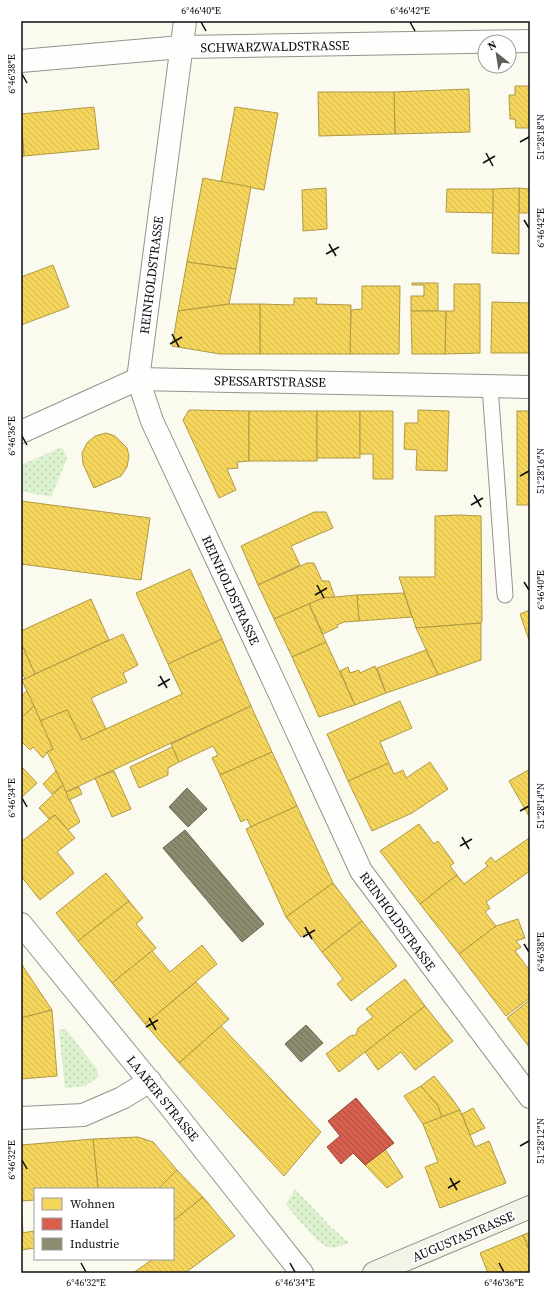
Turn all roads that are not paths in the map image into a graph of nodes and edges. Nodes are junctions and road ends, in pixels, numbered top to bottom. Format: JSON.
{"nodes":[{"id":1,"x":185,"y":21,"type":"edge"},
{"id":2,"x":530,"y":41,"type":"edge"},
{"id":3,"x":181,"y":48,"type":"junction"},
{"id":4,"x":21,"y":61,"type":"edge"},
{"id":5,"x":138,"y":378,"type":"junction"},
{"id":6,"x":490,"y":386,"type":"junction"},
{"id":7,"x":530,"y":387,"type":"edge"},
{"id":8,"x":21,"y":432,"type":"edge"},
{"id":9,"x":505,"y":595,"type":"dead end"},
{"id":10,"x":21,"y":924,"type":"edge"},
{"id":11,"x":150,"y":1081,"type":"junction"},
{"id":12,"x":530,"y":1097,"type":"edge"},
{"id":13,"x":21,"y":1118,"type":"edge"},
{"id":14,"x":530,"y":1207,"type":"edge"},
{"id":15,"x":302,"y":1273,"type":"edge"},
{"id":16,"x":374,"y":1273,"type":"edge"}],
"edges":[{"from":1,"to":3,"type":"street","name":"REINHOLDSTRASSE"},
{"from":2,"to":3,"type":"street","name":"SCHWARZWALDSTRASSE"},
{"from":3,"to":4,"type":"street","name":"SCHWARZWALDSTRASSE"},
{"from":3,"to":5,"type":"street","name":"REINHOLDSTRASSE"},
{"from":5,"to":6,"type":"street","name":"SPESSARTSTRASSE"},
{"from":5,"to":8,"type":"street","name":"SPESSARTSTRASSE"},
{"from":5,"to":12,"type":"street","name":"REINHOLDSTRASSE"},
{"from":6,"to":7,"type":"street","name":"SPESSARTSTRASSE"},
{"from":6,"to":9,"type":"lane"},
{"from":10,"to":11,"type":"street","name":"LAAKER STRASSE"},
{"from":11,"to":13,"type":"street"},
{"from":11,"to":15,"type":"street","name":"LAAKER STRASSE"},
{"from":14,"to":16,"type":"main road","name":"AUGUSTASTRASSE"}]}
